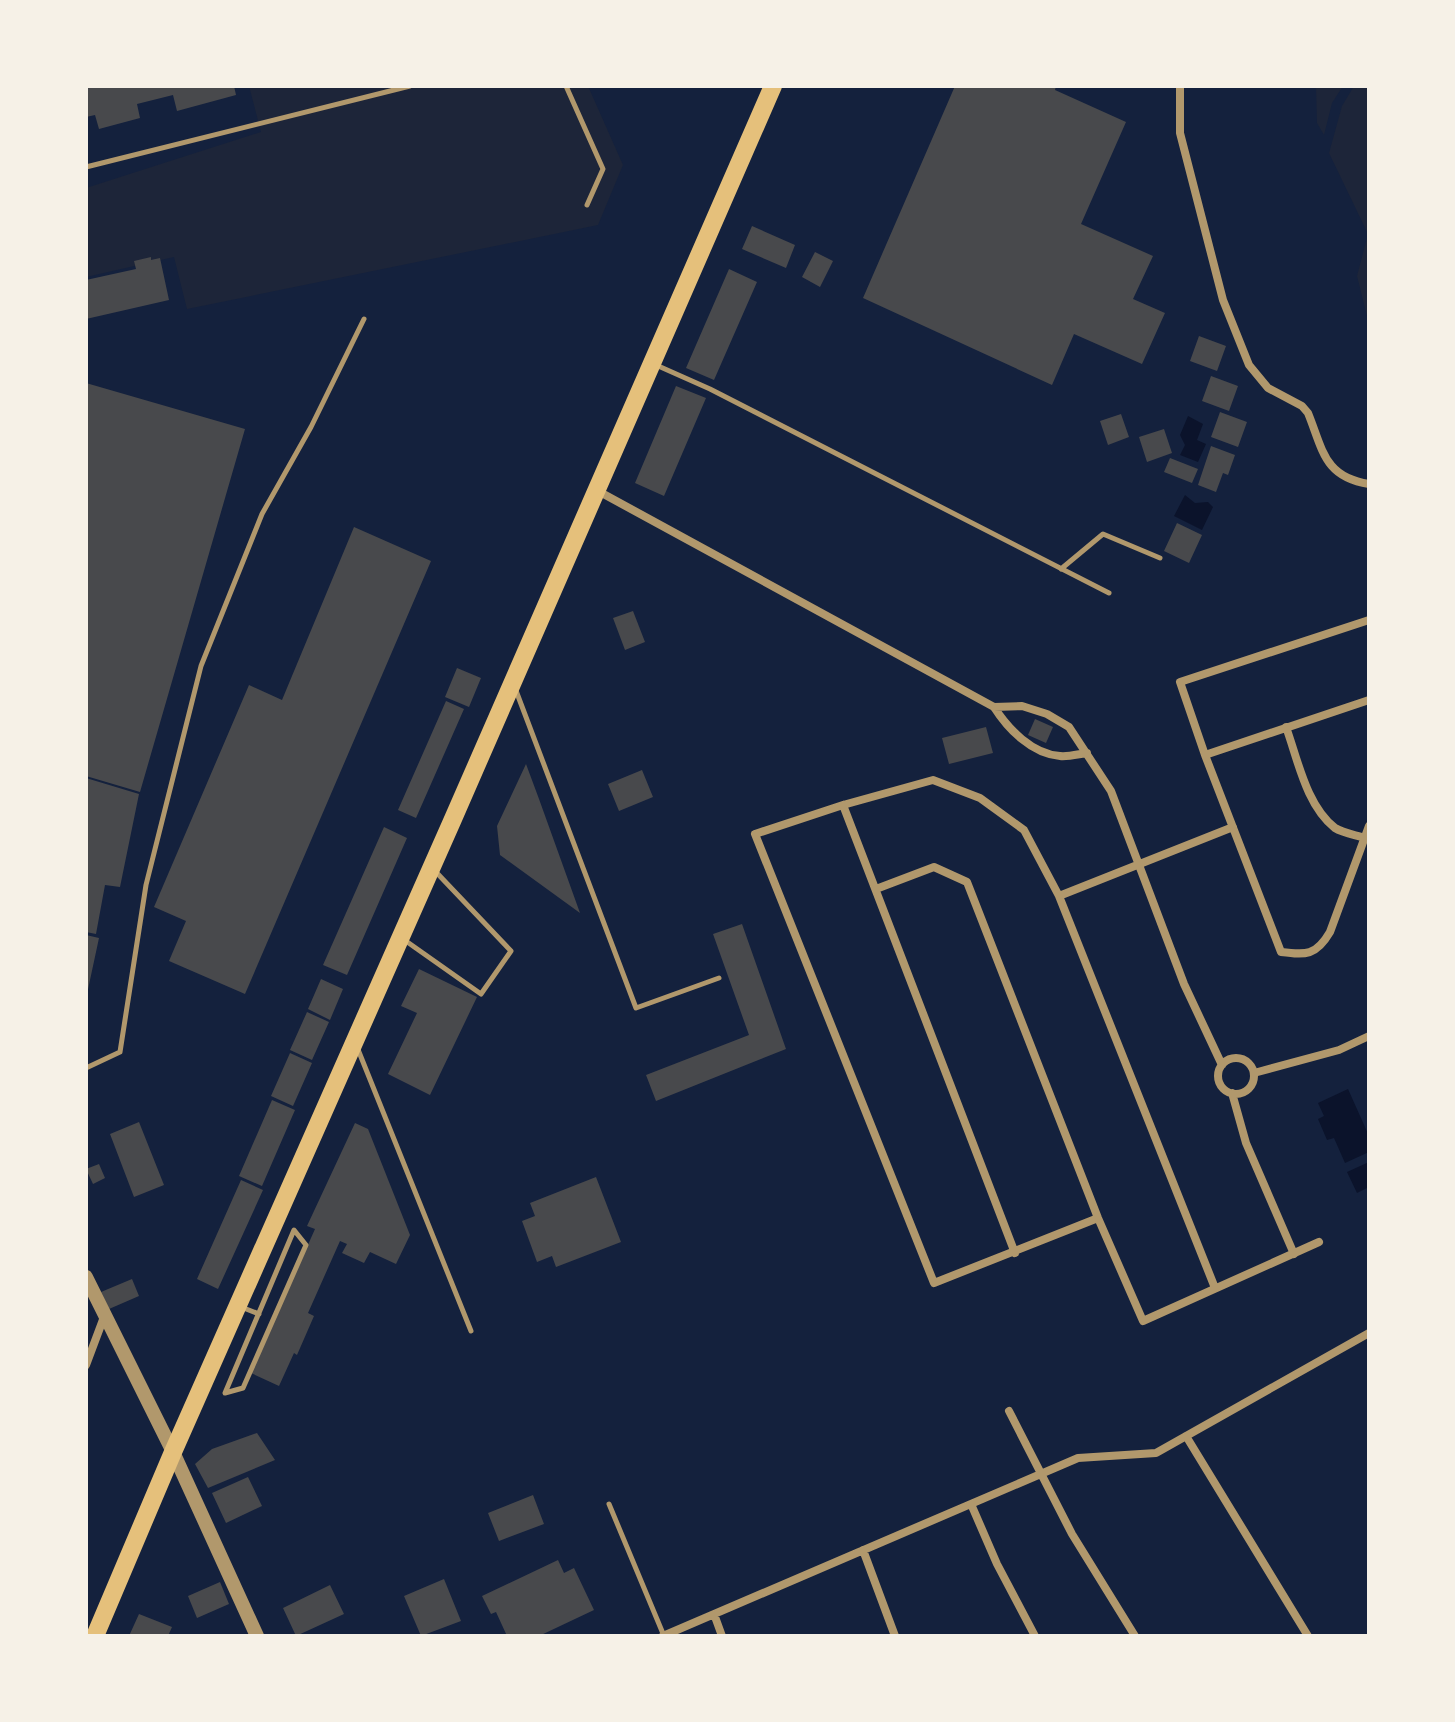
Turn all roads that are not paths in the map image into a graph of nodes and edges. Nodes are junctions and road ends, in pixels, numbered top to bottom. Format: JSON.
{"nodes":[{"id":1,"x":410,"y":86,"type":"edge"},
{"id":2,"x":566,"y":86,"type":"edge"},
{"id":3,"x":773,"y":86,"type":"edge"},
{"id":4,"x":1180,"y":86,"type":"edge"},
{"id":5,"x":86,"y":167,"type":"edge"},
{"id":6,"x":587,"y":205,"type":"dead end"},
{"id":7,"x":364,"y":319,"type":"dead end"},
{"id":8,"x":653,"y":364,"type":"junction"},
{"id":9,"x":1369,"y":484,"type":"edge"},
{"id":10,"x":597,"y":490,"type":"junction"},
{"id":11,"x":1160,"y":558,"type":"dead end"},
{"id":12,"x":1061,"y":569,"type":"junction"},
{"id":13,"x":1109,"y":593,"type":"dead end"},
{"id":14,"x":1369,"y":620,"type":"edge"},
{"id":15,"x":513,"y":683,"type":"junction"},
{"id":16,"x":1369,"y":700,"type":"edge"},
{"id":17,"x":994,"y":707,"type":"junction"},
{"id":18,"x":1286,"y":727,"type":"junction"},
{"id":19,"x":1087,"y":753,"type":"junction"},
{"id":20,"x":1205,"y":755,"type":"junction"},
{"id":21,"x":843,"y":805,"type":"junction"},
{"id":22,"x":1369,"y":826,"type":"edge"},
{"id":23,"x":1233,"y":827,"type":"junction"},
{"id":24,"x":1365,"y":838,"type":"junction"},
{"id":25,"x":1137,"y":866,"type":"junction"},
{"id":26,"x":432,"y":867,"type":"junction"},
{"id":27,"x":876,"y":889,"type":"junction"},
{"id":28,"x":1059,"y":896,"type":"junction"},
{"id":29,"x":401,"y":938,"type":"junction"},
{"id":30,"x":719,"y":978,"type":"dead end"},
{"id":31,"x":1369,"y":1036,"type":"edge"},
{"id":32,"x":355,"y":1042,"type":"junction"},
{"id":33,"x":1222,"y":1065,"type":"junction"},
{"id":34,"x":86,"y":1068,"type":"edge"},
{"id":35,"x":1254,"y":1073,"type":"junction"},
{"id":36,"x":1232,"y":1093,"type":"junction"},
{"id":37,"x":1098,"y":1218,"type":"junction"},
{"id":38,"x":1319,"y":1242,"type":"dead end"},
{"id":39,"x":1015,"y":1253,"type":"junction"},
{"id":40,"x":1294,"y":1254,"type":"junction"},
{"id":41,"x":86,"y":1277,"type":"edge"},
{"id":42,"x":1215,"y":1288,"type":"junction"},
{"id":43,"x":238,"y":1306,"type":"junction"},
{"id":44,"x":259,"y":1314,"type":"junction"},
{"id":45,"x":104,"y":1317,"type":"junction"},
{"id":46,"x":471,"y":1331,"type":"dead end"},
{"id":47,"x":1369,"y":1333,"type":"edge"},
{"id":48,"x":86,"y":1365,"type":"edge"},
{"id":49,"x":1009,"y":1411,"type":"dead end"},
{"id":50,"x":1186,"y":1436,"type":"junction"},
{"id":51,"x":173,"y":1452,"type":"junction"},
{"id":52,"x":1041,"y":1473,"type":"junction"},
{"id":53,"x":609,"y":1504,"type":"dead end"},
{"id":54,"x":971,"y":1504,"type":"junction"},
{"id":55,"x":863,"y":1550,"type":"junction"},
{"id":56,"x":714,"y":1614,"type":"junction"},
{"id":57,"x":95,"y":1636,"type":"edge"},
{"id":58,"x":257,"y":1636,"type":"edge"},
{"id":59,"x":664,"y":1636,"type":"edge"},
{"id":60,"x":722,"y":1636,"type":"edge"},
{"id":61,"x":895,"y":1636,"type":"edge"},
{"id":62,"x":1035,"y":1636,"type":"edge"},
{"id":63,"x":1135,"y":1636,"type":"edge"},
{"id":64,"x":1308,"y":1636,"type":"edge"}],
"edges":[{"from":1,"to":5,"type":"lane"},
{"from":2,"to":6,"type":"lane"},
{"from":3,"to":8,"type":"highway"},
{"from":4,"to":9,"type":"street"},
{"from":7,"to":34,"type":"lane"},
{"from":8,"to":10,"type":"highway"},
{"from":8,"to":12,"type":"lane"},
{"from":10,"to":15,"type":"highway"},
{"from":10,"to":17,"type":"street"},
{"from":11,"to":12,"type":"lane"},
{"from":12,"to":13,"type":"lane"},
{"from":14,"to":20,"type":"street"},
{"from":15,"to":26,"type":"highway"},
{"from":15,"to":30,"type":"lane"},
{"from":16,"to":18,"type":"street"},
{"from":17,"to":19,"type":"street"},
{"from":17,"to":19,"type":"street"},
{"from":18,"to":20,"type":"street"},
{"from":18,"to":24,"type":"street"},
{"from":19,"to":25,"type":"street"},
{"from":20,"to":23,"type":"street"},
{"from":21,"to":27,"type":"street"},
{"from":21,"to":28,"type":"street"},
{"from":21,"to":39,"type":"street"},
{"from":22,"to":24,"type":"street"},
{"from":23,"to":24,"type":"street"},
{"from":23,"to":25,"type":"street"},
{"from":25,"to":28,"type":"street"},
{"from":25,"to":33,"type":"street"},
{"from":26,"to":29,"type":"highway"},
{"from":26,"to":29,"type":"lane"},
{"from":27,"to":37,"type":"street"},
{"from":27,"to":39,"type":"street"},
{"from":28,"to":42,"type":"street"},
{"from":29,"to":32,"type":"highway"},
{"from":31,"to":35,"type":"street"},
{"from":32,"to":43,"type":"highway"},
{"from":32,"to":46,"type":"lane"},
{"from":33,"to":35,"type":"street"},
{"from":33,"to":36,"type":"street"},
{"from":35,"to":36,"type":"street"},
{"from":36,"to":40,"type":"street"},
{"from":37,"to":39,"type":"street"},
{"from":37,"to":42,"type":"street"},
{"from":38,"to":40,"type":"street"},
{"from":40,"to":42,"type":"street"},
{"from":41,"to":45,"type":"street"},
{"from":43,"to":44,"type":"lane"},
{"from":43,"to":51,"type":"highway"},
{"from":44,"to":44,"type":"lane"},
{"from":45,"to":48,"type":"street"},
{"from":45,"to":51,"type":"street"},
{"from":47,"to":50,"type":"street"},
{"from":49,"to":52,"type":"street"},
{"from":50,"to":52,"type":"street"},
{"from":50,"to":64,"type":"street"},
{"from":51,"to":57,"type":"highway"},
{"from":51,"to":58,"type":"street"},
{"from":52,"to":54,"type":"street"},
{"from":52,"to":63,"type":"street"},
{"from":53,"to":59,"type":"lane"},
{"from":54,"to":55,"type":"street"},
{"from":54,"to":62,"type":"street"},
{"from":55,"to":56,"type":"street"},
{"from":55,"to":61,"type":"street"},
{"from":56,"to":59,"type":"street"},
{"from":56,"to":60,"type":"street"}]}
